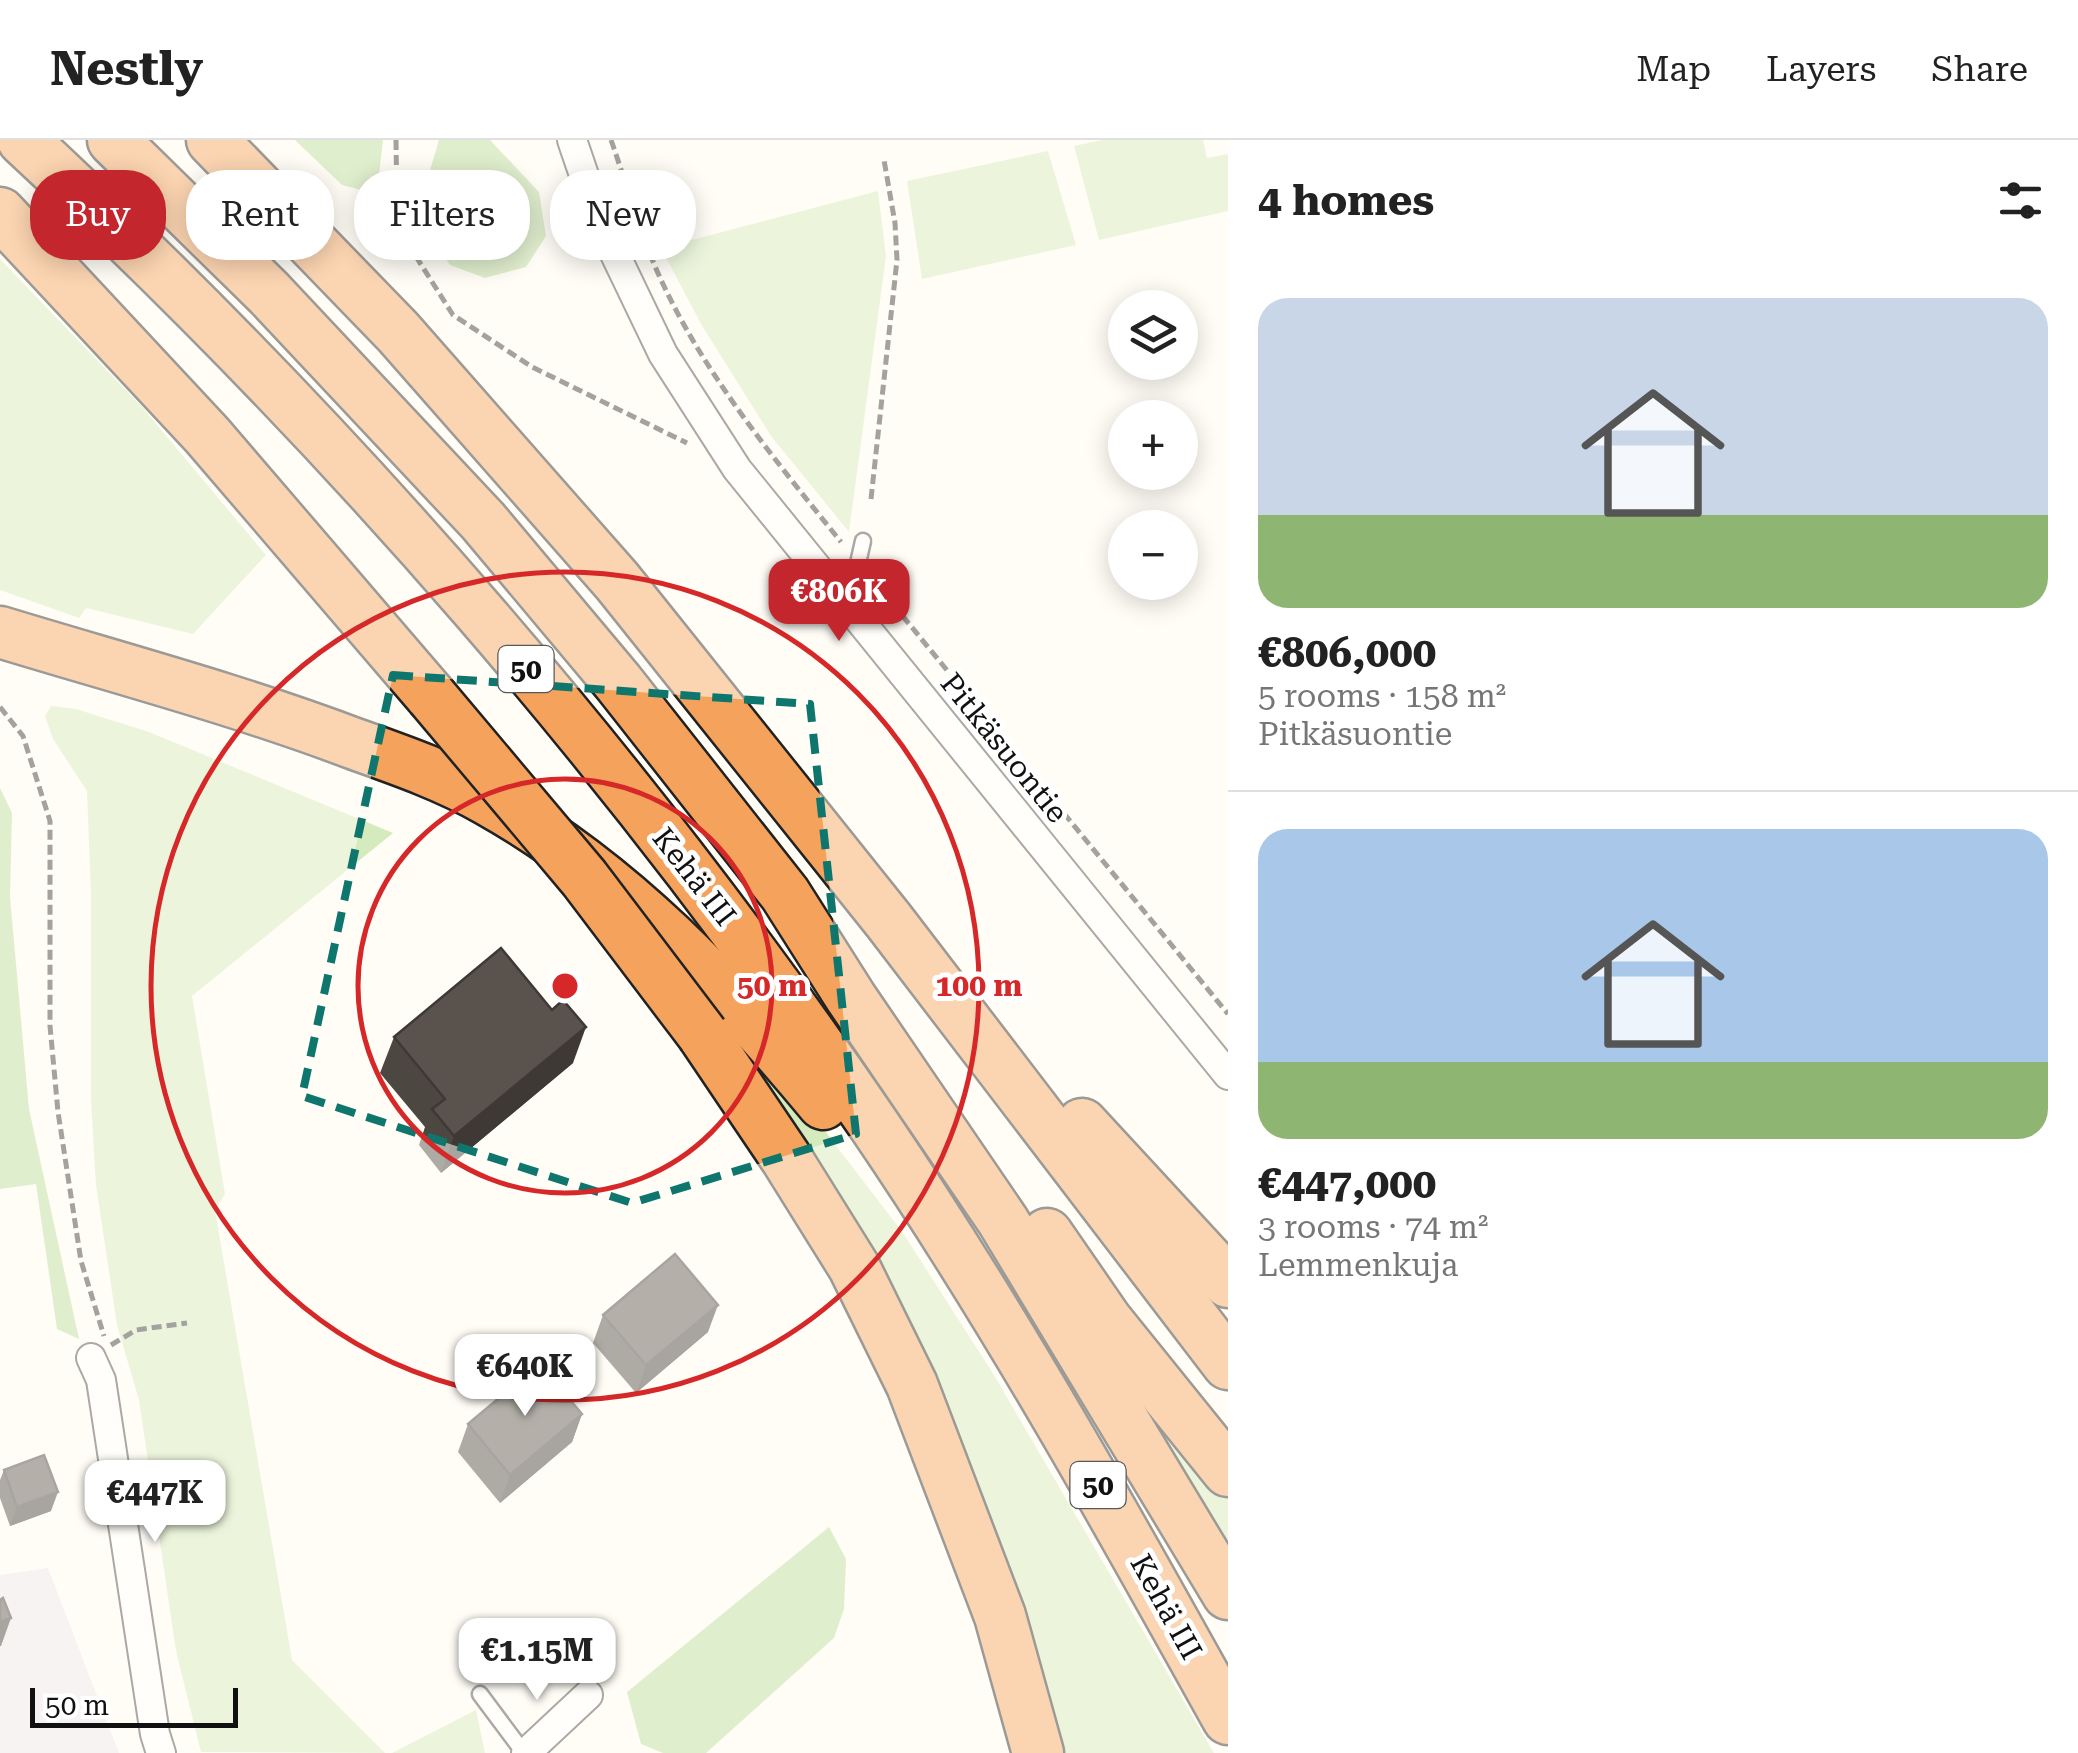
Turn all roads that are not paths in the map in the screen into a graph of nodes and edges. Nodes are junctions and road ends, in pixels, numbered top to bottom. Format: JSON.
{"nodes":[{"id":1,"x":23,"y":140,"type":"edge"},
{"id":2,"x":112,"y":140,"type":"edge"},
{"id":3,"x":212,"y":140,"type":"edge"},
{"id":4,"x":572,"y":140,"type":"edge"},
{"id":5,"x":0,"y":213,"type":"edge"},
{"id":6,"x":864,"y":540,"type":"dead end"},
{"id":7,"x":848,"y":609,"type":"junction"},
{"id":8,"x":0,"y":632,"type":"edge"},
{"id":9,"x":784,"y":894,"type":"junction"},
{"id":10,"x":888,"y":921,"type":"junction"},
{"id":11,"x":1228,"y":1075,"type":"edge"},
{"id":12,"x":960,"y":1256,"type":"junction"},
{"id":13,"x":1228,"y":1282,"type":"edge"},
{"id":14,"x":104,"y":1355,"type":"road end"},
{"id":15,"x":1228,"y":1364,"type":"edge"},
{"id":16,"x":1228,"y":1471,"type":"edge"},
{"id":17,"x":972,"y":1546,"type":"junction"},
{"id":18,"x":1228,"y":1594,"type":"edge"},
{"id":19,"x":480,"y":1694,"type":"dead end"},
{"id":20,"x":588,"y":1695,"type":"dead end"},
{"id":21,"x":1228,"y":1719,"type":"edge"},
{"id":22,"x":161,"y":1753,"type":"edge"},
{"id":23,"x":525,"y":1753,"type":"edge"},
{"id":24,"x":1013,"y":1753,"type":"edge"},
{"id":25,"x":1038,"y":1753,"type":"edge"}],
"edges":[{"from":1,"to":12,"type":"highway","name":"Kehä III","number":"50"},
{"from":2,"to":9,"type":"highway","name":"Kehä III","number":"50"},
{"from":3,"to":10,"type":"highway"},
{"from":4,"to":7,"type":"street","name":"Pitkäsuontie"},
{"from":5,"to":17,"type":"highway","bridge":true},
{"from":6,"to":7,"type":"lane"},
{"from":7,"to":11,"type":"street","name":"Pitkäsuontie"},
{"from":8,"to":12,"type":"highway"},
{"from":9,"to":16,"type":"highway"},
{"from":9,"to":18,"type":"highway","name":"Kehä III","number":"50"},
{"from":10,"to":13,"type":"highway"},
{"from":10,"to":15,"type":"highway"},
{"from":12,"to":21,"type":"highway","name":"Kehä III","number":"50"},
{"from":14,"to":22,"type":"street"},
{"from":17,"to":24,"type":"highway"},
{"from":17,"to":25,"type":"highway"},
{"from":19,"to":23,"type":"lane"},
{"from":20,"to":23,"type":"street"}]}
